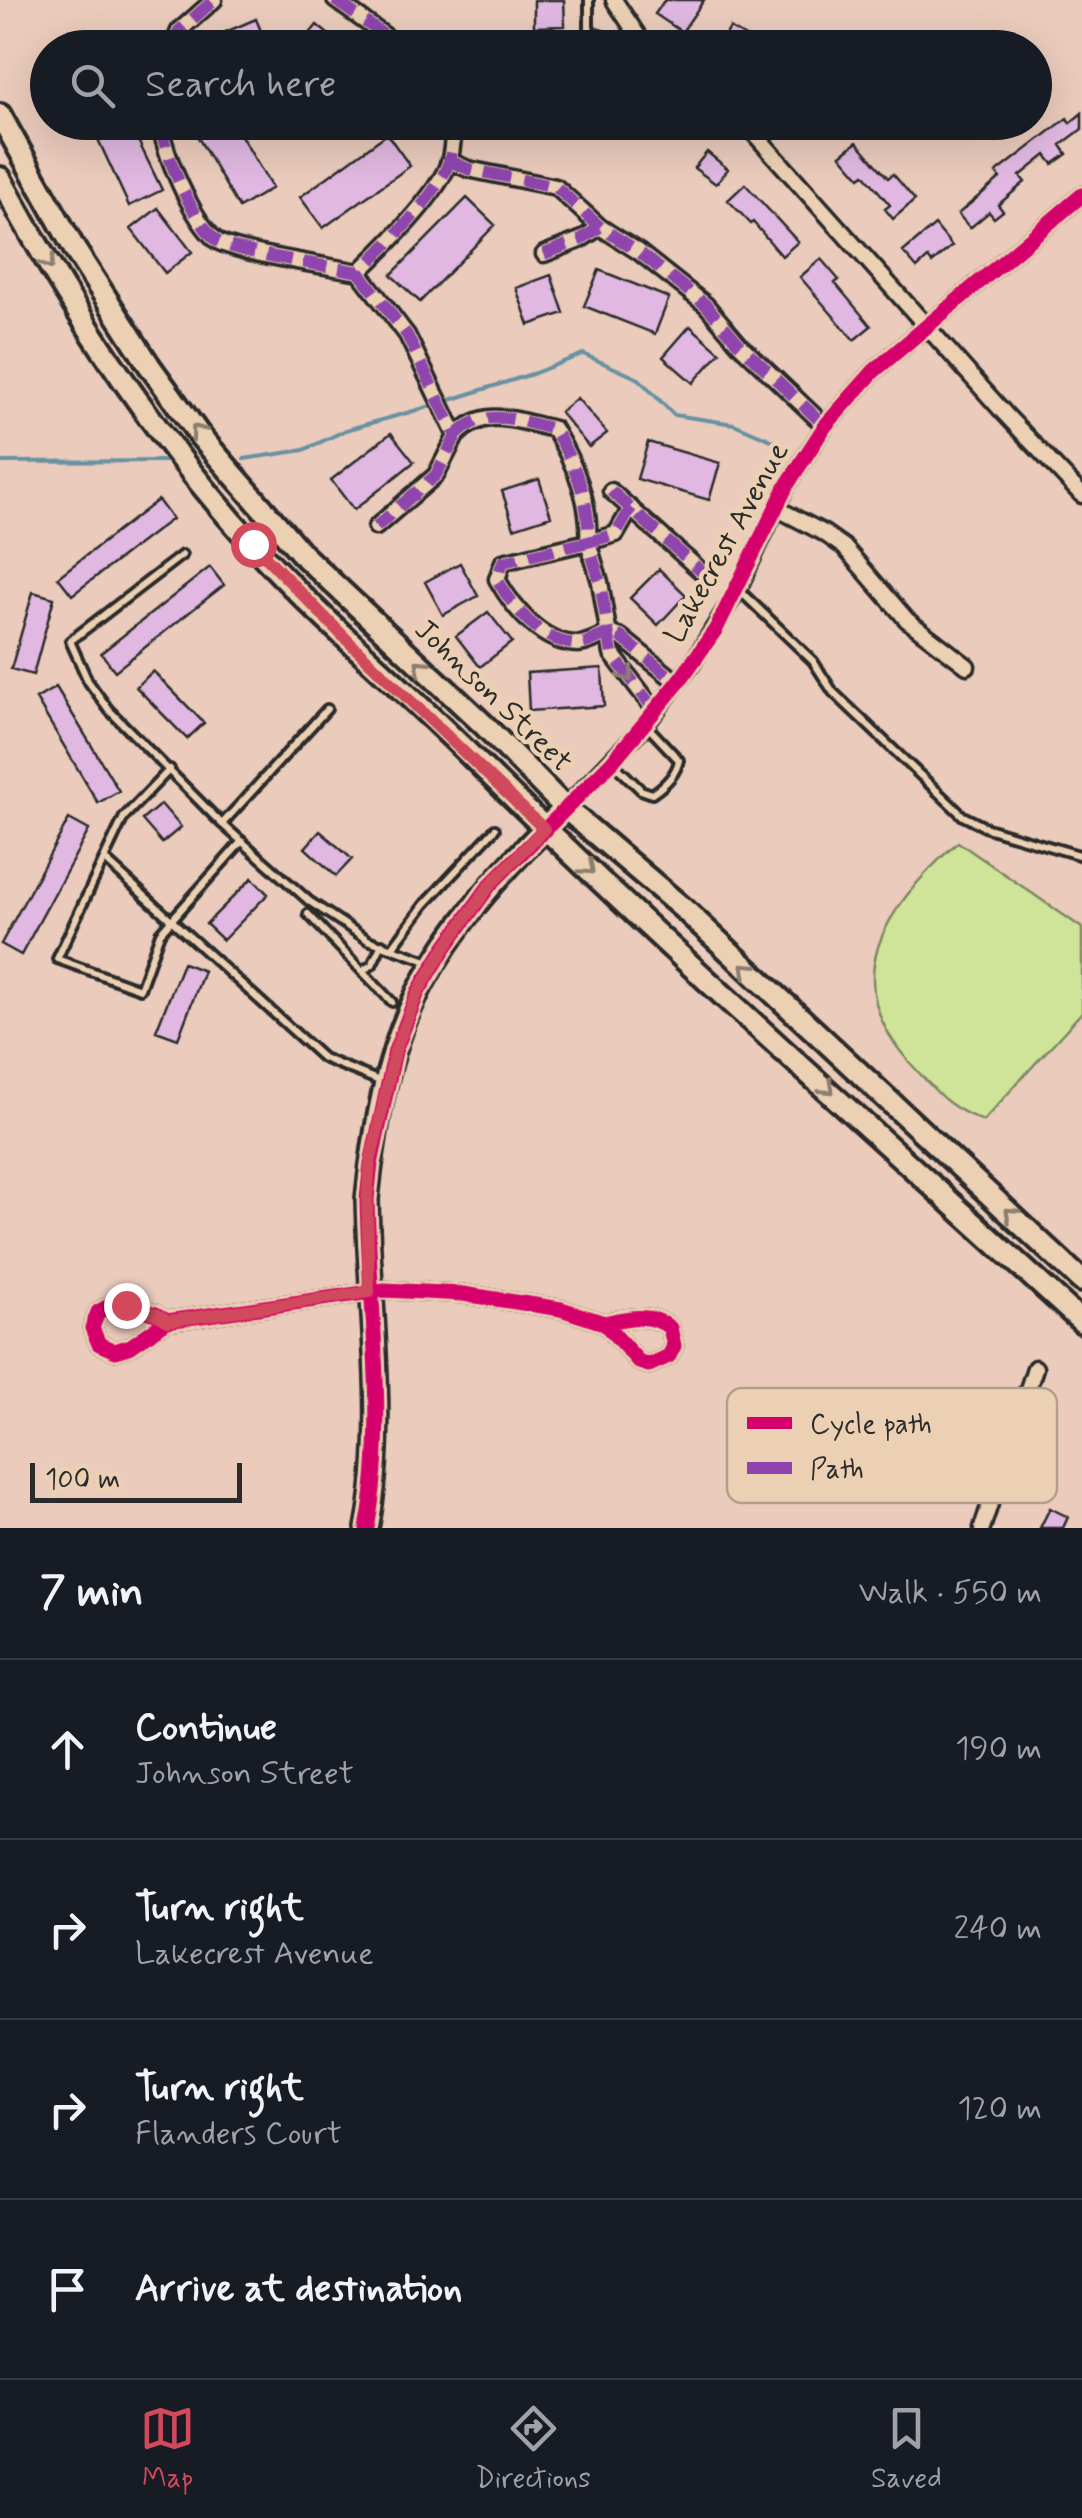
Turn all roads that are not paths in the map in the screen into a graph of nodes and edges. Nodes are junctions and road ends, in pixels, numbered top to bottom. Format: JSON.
{"nodes":[{"id":1,"x":214,"y":0,"type":"edge"},
{"id":2,"x":335,"y":0,"type":"edge"},
{"id":3,"x":589,"y":0,"type":"edge"},
{"id":4,"x":620,"y":2,"type":"edge"},
{"id":5,"x":181,"y":30,"type":"edge"},
{"id":6,"x":377,"y":30,"type":"edge"},
{"id":7,"x":591,"y":30,"type":"edge"},
{"id":8,"x":635,"y":30,"type":"edge"},
{"id":9,"x":0,"y":115,"type":"edge"},
{"id":10,"x":162,"y":140,"type":"edge"},
{"id":11,"x":452,"y":140,"type":"edge"},
{"id":12,"x":760,"y":140,"type":"edge"},
{"id":13,"x":450,"y":161,"type":"junction"},
{"id":14,"x":0,"y":178,"type":"edge"},
{"id":15,"x":1082,"y":195,"type":"edge"},
{"id":16,"x":600,"y":228,"type":"junction"},
{"id":17,"x":544,"y":254,"type":"dead end"},
{"id":18,"x":360,"y":272,"type":"junction"},
{"id":19,"x":927,"y":326,"type":"junction"},
{"id":20,"x":825,"y":426,"type":"junction"},
{"id":21,"x":456,"y":436,"type":"junction"},
{"id":22,"x":611,"y":491,"type":"dead end"},
{"id":23,"x":1082,"y":495,"type":"edge"},
{"id":24,"x":631,"y":508,"type":"junction"},
{"id":25,"x":776,"y":508,"type":"junction"},
{"id":26,"x":376,"y":527,"type":"dead end"},
{"id":27,"x":588,"y":542,"type":"junction"},
{"id":28,"x":182,"y":555,"type":"dead end"},
{"id":29,"x":702,"y":572,"type":"dead end"},
{"id":30,"x":738,"y":588,"type":"junction"},
{"id":31,"x":609,"y":633,"type":"junction"},
{"id":32,"x":968,"y":666,"type":"dead end"},
{"id":33,"x":678,"y":684,"type":"junction"},
{"id":34,"x":327,"y":709,"type":"dead end"},
{"id":35,"x":656,"y":712,"type":"junction"},
{"id":36,"x":646,"y":724,"type":"junction"},
{"id":37,"x":612,"y":762,"type":"junction"},
{"id":38,"x":170,"y":769,"type":"junction"},
{"id":39,"x":565,"y":808,"type":"junction"},
{"id":40,"x":222,"y":824,"type":"junction"},
{"id":41,"x":495,"y":828,"type":"dead end"},
{"id":42,"x":544,"y":829,"type":"junction"},
{"id":43,"x":242,"y":841,"type":"junction"},
{"id":44,"x":1082,"y":856,"type":"edge"},
{"id":45,"x":104,"y":860,"type":"junction"},
{"id":46,"x":308,"y":914,"type":"dead end"},
{"id":47,"x":170,"y":919,"type":"junction"},
{"id":48,"x":382,"y":944,"type":"junction"},
{"id":49,"x":393,"y":947,"type":"junction"},
{"id":50,"x":436,"y":965,"type":"junction"},
{"id":51,"x":362,"y":971,"type":"junction"},
{"id":52,"x":392,"y":1002,"type":"dead end"},
{"id":53,"x":388,"y":1084,"type":"junction"},
{"id":54,"x":1082,"y":1281,"type":"edge"},
{"id":55,"x":369,"y":1292,"type":"junction"},
{"id":56,"x":168,"y":1321,"type":"junction"},
{"id":57,"x":1082,"y":1322,"type":"edge"},
{"id":58,"x":604,"y":1324,"type":"junction"},
{"id":59,"x":1034,"y":1368,"type":"dead end"},
{"id":60,"x":1028,"y":1388,"type":"edge"},
{"id":61,"x":990,"y":1503,"type":"edge"},
{"id":62,"x":367,"y":1528,"type":"edge"},
{"id":63,"x":982,"y":1528,"type":"edge"}],
"edges":[{"from":1,"to":5,"type":"street"},
{"from":2,"to":6,"type":"street"},
{"from":3,"to":7,"type":"lane"},
{"from":4,"to":8,"type":"street"},
{"from":39,"to":9,"type":"main road","name":"Johnson Street","one_way":true},
{"from":10,"to":18,"type":"street"},
{"from":11,"to":13,"type":"street"},
{"from":12,"to":19,"type":"street"},
{"from":13,"to":16,"type":"street","name":"Lakecrest Avenue"},
{"from":13,"to":18,"type":"street"},
{"from":14,"to":42,"type":"main road","name":"Johnson Street","one_way":true},
{"from":15,"to":19,"type":"street","name":"Lakecrest Avenue"},
{"from":16,"to":17,"type":"street"},
{"from":16,"to":20,"type":"street","name":"Lakecrest Avenue"},
{"from":18,"to":21,"type":"street"},
{"from":19,"to":20,"type":"street","name":"Lakecrest Avenue"},
{"from":19,"to":23,"type":"street"},
{"from":20,"to":25,"type":"street","name":"Lakecrest Avenue"},
{"from":21,"to":26,"type":"street"},
{"from":21,"to":27,"type":"street"},
{"from":22,"to":24,"type":"street","name":"Lakecrest Avenue"},
{"from":24,"to":27,"type":"street"},
{"from":24,"to":29,"type":"street","name":"Lakecrest Avenue"},
{"from":25,"to":30,"type":"street","name":"Lakecrest Avenue"},
{"from":25,"to":32,"type":"street"},
{"from":27,"to":31,"type":"street"},
{"from":27,"to":31,"type":"street"},
{"from":28,"to":38,"type":"lane"},
{"from":30,"to":33,"type":"street","name":"Lakecrest Avenue"},
{"from":30,"to":44,"type":"lane"},
{"from":31,"to":33,"type":"street","name":"Lakecrest Avenue"},
{"from":31,"to":35,"type":"street","one_way":true},
{"from":33,"to":35,"type":"street","name":"Lakecrest Avenue"},
{"from":34,"to":40,"type":"lane"},
{"from":35,"to":36,"type":"street","name":"Lakecrest Avenue"},
{"from":36,"to":37,"type":"street","name":"Lakecrest Avenue"},
{"from":36,"to":37,"type":"lane"},
{"from":37,"to":39,"type":"street","name":"Lakecrest Avenue"},
{"from":38,"to":40,"type":"lane"},
{"from":38,"to":45,"type":"lane"},
{"from":39,"to":42,"type":"main road","name":"Lakecrest Avenue"},
{"from":54,"to":39,"type":"main road","name":"Johnson Street","one_way":true},
{"from":40,"to":43,"type":"lane"},
{"from":41,"to":49,"type":"lane"},
{"from":42,"to":50,"type":"main road","name":"Lakecrest Avenue"},
{"from":42,"to":57,"type":"main road","name":"Johnson Street","one_way":true},
{"from":43,"to":47,"type":"lane"},
{"from":43,"to":48,"type":"lane"},
{"from":45,"to":47,"type":"lane"},
{"from":45,"to":47,"type":"lane"},
{"from":46,"to":51,"type":"lane"},
{"from":47,"to":53,"type":"lane"},
{"from":48,"to":49,"type":"lane"},
{"from":48,"to":51,"type":"lane"},
{"from":49,"to":50,"type":"lane"},
{"from":50,"to":53,"type":"main road","name":"Lakecrest Avenue"},
{"from":51,"to":52,"type":"lane"},
{"from":53,"to":55,"type":"main road","name":"Lakecrest Avenue"},
{"from":55,"to":56,"type":"street"},
{"from":55,"to":58,"type":"street"},
{"from":55,"to":62,"type":"main road","name":"Lakecrest Avenue"},
{"from":56,"to":56,"type":"street"},
{"from":58,"to":58,"type":"street"},
{"from":59,"to":60,"type":"street"},
{"from":61,"to":63,"type":"street"}]}
